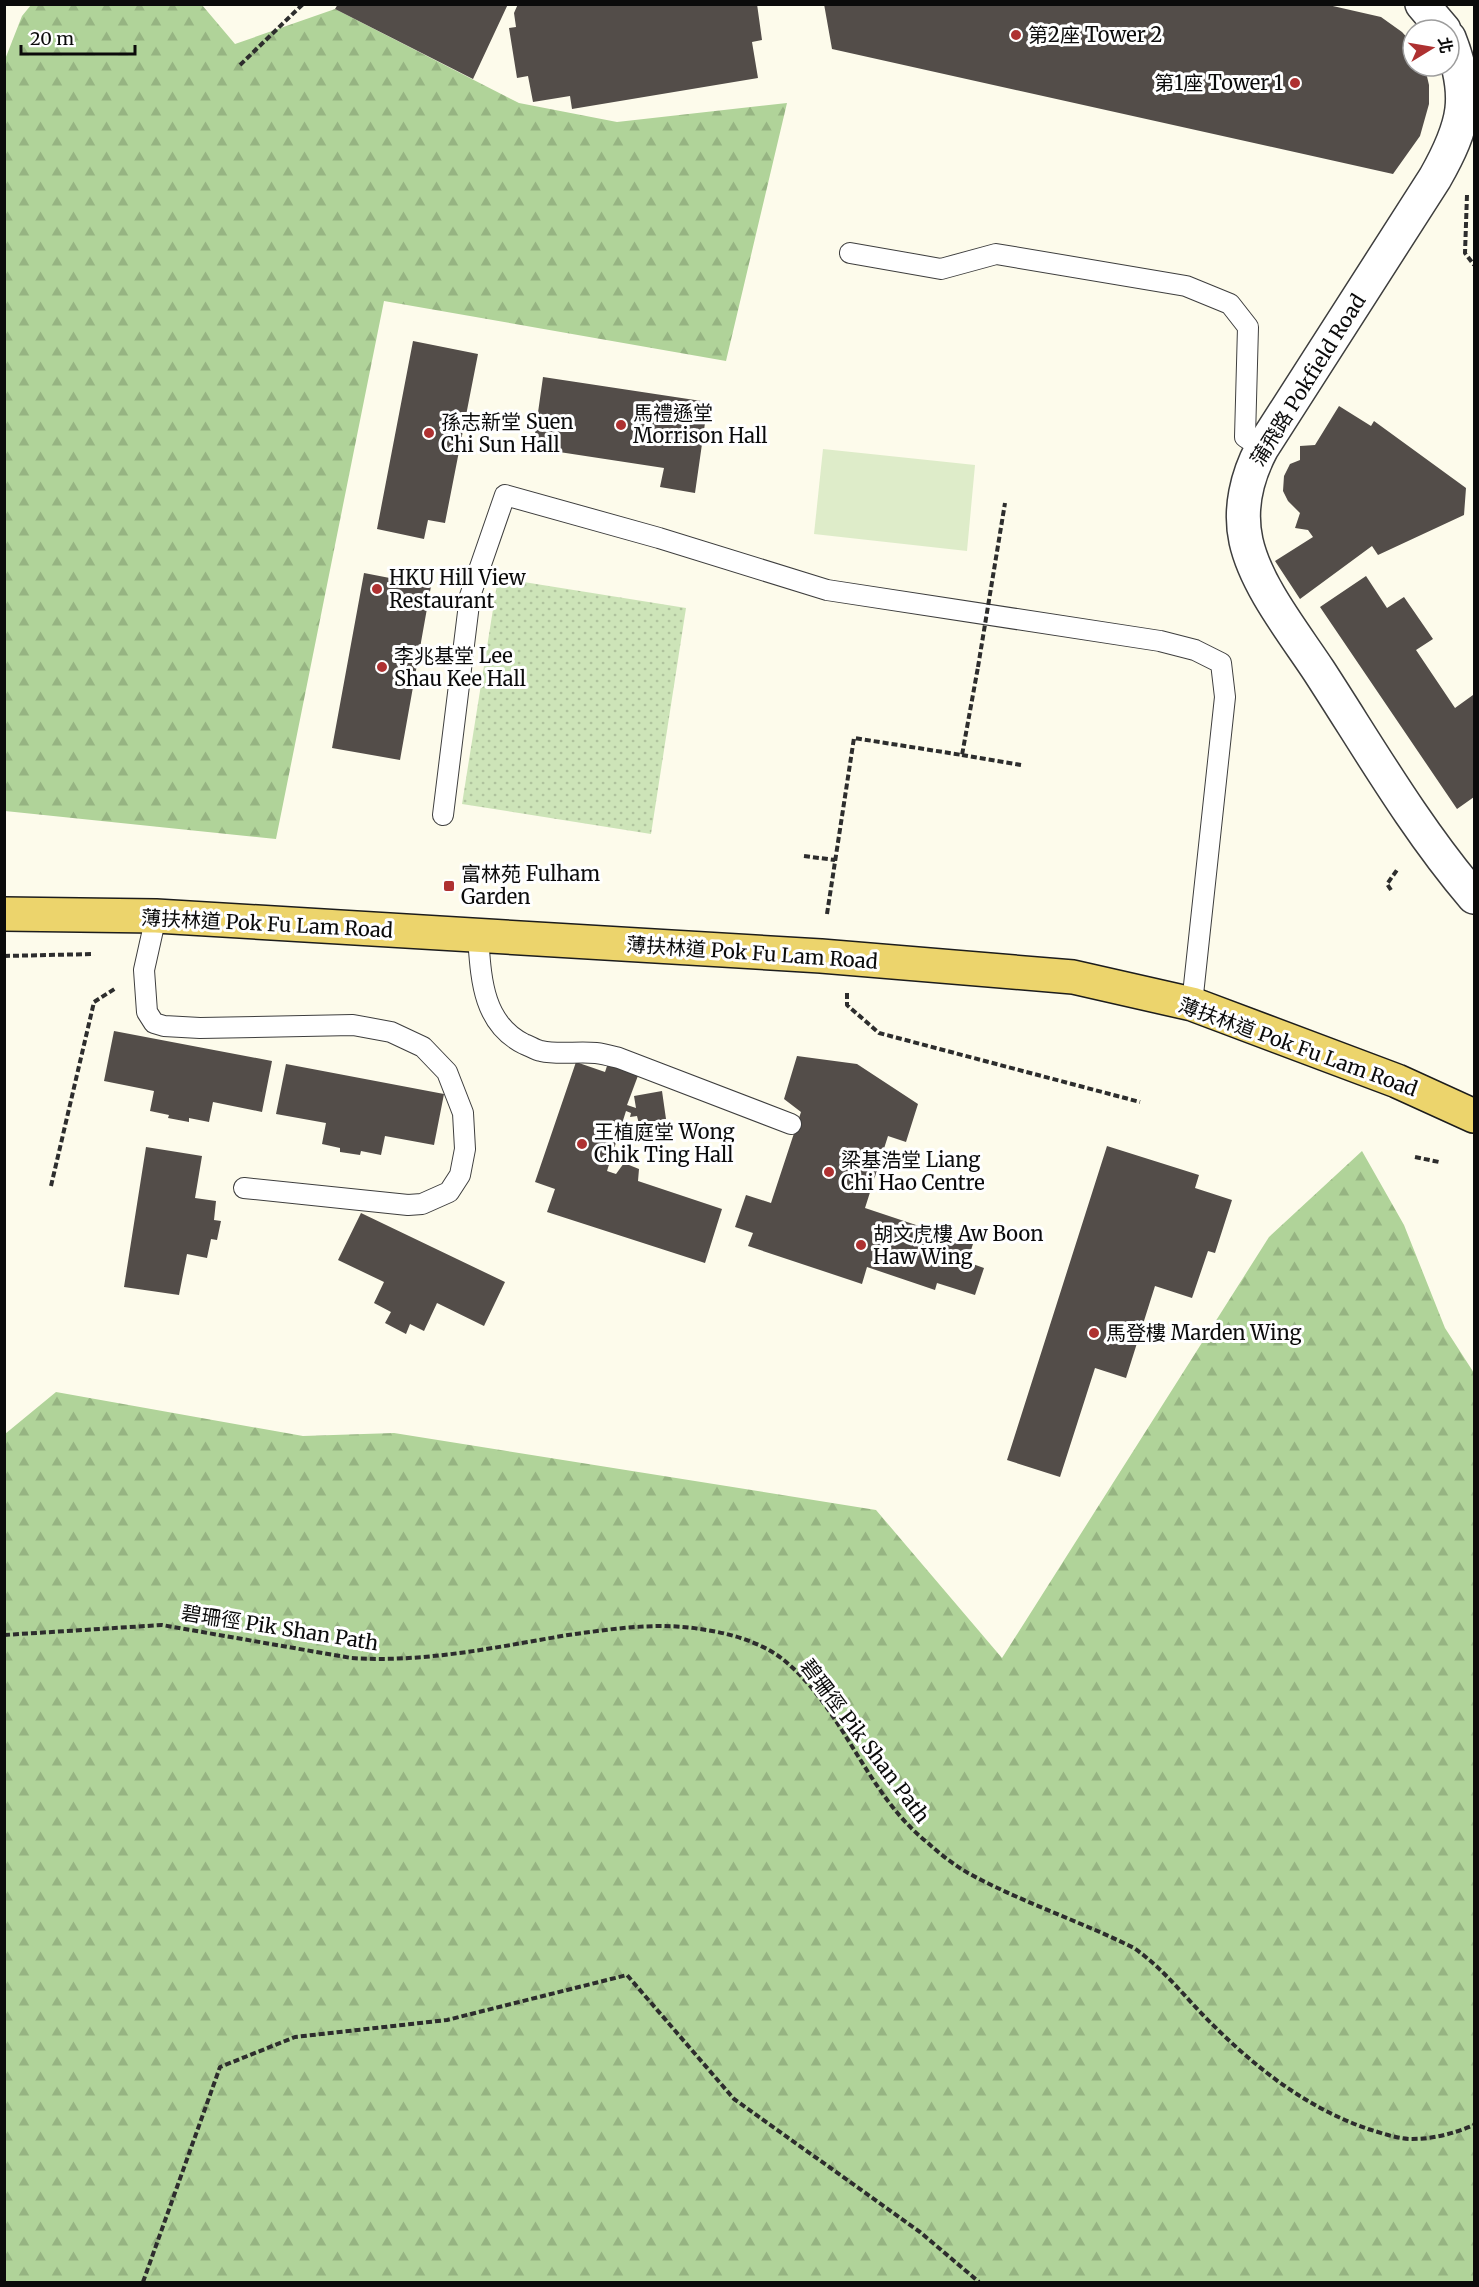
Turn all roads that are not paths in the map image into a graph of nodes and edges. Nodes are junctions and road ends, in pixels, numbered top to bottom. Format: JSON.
{"nodes":[{"id":1,"x":1422,"y":4,"type":"edge"},
{"id":2,"x":1434,"y":18,"type":"edge"},
{"id":3,"x":1461,"y":75,"type":"edge"},
{"id":4,"x":850,"y":253,"type":"dead end"},
{"id":5,"x":1262,"y":448,"type":"junction"},
{"id":6,"x":443,"y":815,"type":"dead end"},
{"id":7,"x":1474,"y":897,"type":"edge"},
{"id":8,"x":4,"y":914,"type":"edge"},
{"id":9,"x":156,"y":916,"type":"junction"},
{"id":10,"x":478,"y":936,"type":"junction"},
{"id":11,"x":1192,"y":1004,"type":"junction"},
{"id":12,"x":1474,"y":1116,"type":"edge"},
{"id":13,"x":791,"y":1124,"type":"dead end"},
{"id":14,"x":244,"y":1188,"type":"dead end"}],
"edges":[{"from":1,"to":2,"type":"street"},
{"from":3,"to":5,"type":"street","name":"蒲飛路 Pokfield Road"},
{"from":4,"to":5,"type":"lane"},
{"from":5,"to":7,"type":"street","name":"蒲飛路 Pokfield Road"},
{"from":6,"to":11,"type":"lane"},
{"from":8,"to":9,"type":"main road","name":"薄扶林道 Pok Fu Lam Road"},
{"from":9,"to":10,"type":"main road","name":"薄扶林道 Pok Fu Lam Road"},
{"from":9,"to":14,"type":"lane"},
{"from":10,"to":11,"type":"main road","name":"薄扶林道 Pok Fu Lam Road"},
{"from":10,"to":13,"type":"lane"},
{"from":11,"to":12,"type":"main road","name":"薄扶林道 Pok Fu Lam Road"}]}
